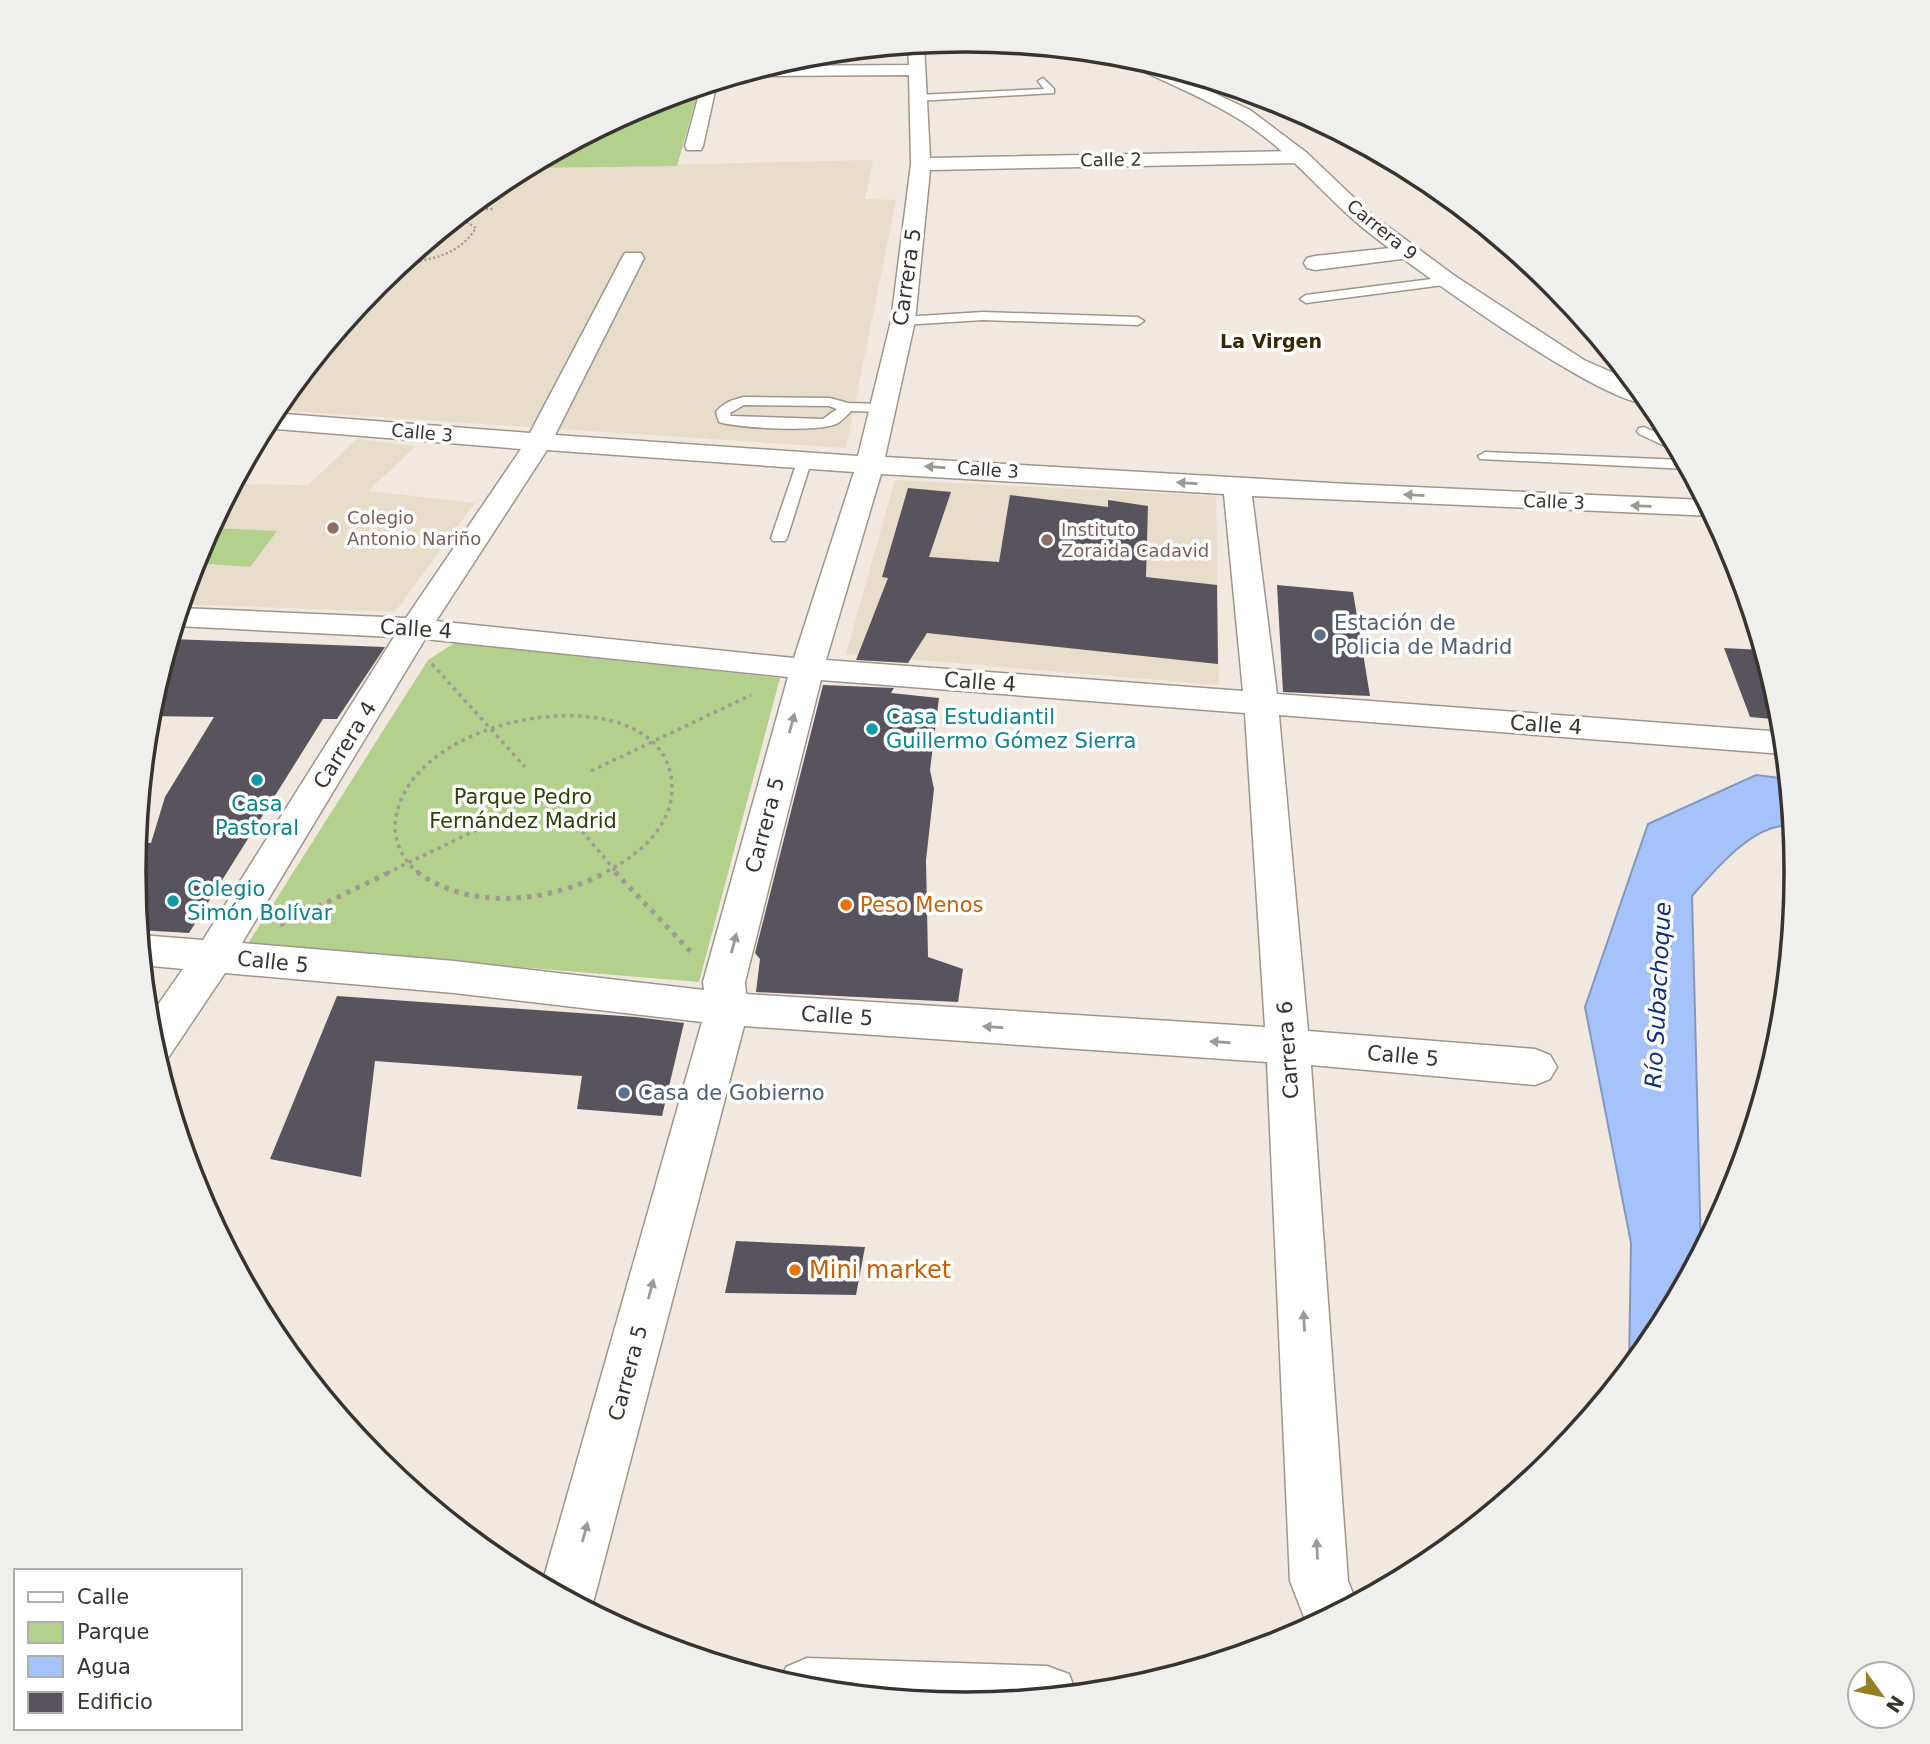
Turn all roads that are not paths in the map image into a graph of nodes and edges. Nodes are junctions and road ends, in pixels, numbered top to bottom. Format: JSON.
{"nodes":[{"id":1,"x":916,"y":54,"type":"edge"},
{"id":2,"x":918,"y":70,"type":"junction"},
{"id":3,"x":793,"y":71,"type":"edge"},
{"id":4,"x":1172,"y":79,"type":"edge"},
{"id":5,"x":1043,"y":81,"type":"dead end"},
{"id":6,"x":707,"y":94,"type":"edge"},
{"id":7,"x":918,"y":98,"type":"junction"},
{"id":8,"x":694,"y":146,"type":"dead end"},
{"id":9,"x":1300,"y":157,"type":"junction"},
{"id":10,"x":922,"y":164,"type":"junction"},
{"id":11,"x":1409,"y":252,"type":"junction"},
{"id":12,"x":633,"y":258,"type":"dead end"},
{"id":13,"x":1315,"y":263,"type":"dead end"},
{"id":14,"x":1447,"y":281,"type":"junction"},
{"id":15,"x":1306,"y":299,"type":"dead end"},
{"id":16,"x":903,"y":321,"type":"junction"},
{"id":17,"x":1138,"y":321,"type":"dead end"},
{"id":18,"x":1622,"y":383,"type":"edge"},
{"id":19,"x":848,"y":407,"type":"junction"},
{"id":20,"x":883,"y":408,"type":"junction"},
{"id":21,"x":281,"y":422,"type":"edge"},
{"id":22,"x":1644,"y":431,"type":"dead end"},
{"id":23,"x":1661,"y":440,"type":"edge"},
{"id":24,"x":538,"y":443,"type":"junction"},
{"id":25,"x":1485,"y":456,"type":"dead end"},
{"id":26,"x":805,"y":459,"type":"junction"},
{"id":27,"x":870,"y":463,"type":"junction"},
{"id":28,"x":1676,"y":465,"type":"edge"},
{"id":29,"x":1237,"y":486,"type":"junction"},
{"id":30,"x":1699,"y":509,"type":"edge"},
{"id":31,"x":779,"y":538,"type":"dead end"},
{"id":32,"x":186,"y":618,"type":"edge"},
{"id":33,"x":412,"y":634,"type":"junction"},
{"id":34,"x":807,"y":669,"type":"junction"},
{"id":35,"x":1261,"y":704,"type":"junction"},
{"id":36,"x":1774,"y":742,"type":"edge"},
{"id":37,"x":150,"y":951,"type":"edge"},
{"id":38,"x":214,"y":956,"type":"junction"},
{"id":39,"x":727,"y":1009,"type":"junction"},
{"id":40,"x":161,"y":1034,"type":"edge"},
{"id":41,"x":1288,"y":1046,"type":"junction"},
{"id":42,"x":1535,"y":1068,"type":"dead end"},
{"id":43,"x":569,"y":1589,"type":"edge"},
{"id":44,"x":1329,"y":1606,"type":"edge"}],
"edges":[{"from":1,"to":2,"type":"street","name":"Carrera 5"},
{"from":2,"to":3,"type":"street"},
{"from":2,"to":7,"type":"street","name":"Carrera 5"},
{"from":4,"to":9,"type":"street","name":"Carrera 9"},
{"from":5,"to":7,"type":"lane"},
{"from":6,"to":8,"type":"street"},
{"from":7,"to":10,"type":"street","name":"Carrera 5"},
{"from":9,"to":10,"type":"street","name":"Calle 2"},
{"from":9,"to":11,"type":"street","name":"Carrera 9"},
{"from":10,"to":16,"type":"street","name":"Carrera 5"},
{"from":11,"to":13,"type":"street"},
{"from":11,"to":14,"type":"street","name":"Carrera 9"},
{"from":12,"to":24,"type":"street","name":"Carrera 4"},
{"from":14,"to":15,"type":"lane"},
{"from":14,"to":18,"type":"street","name":"Carrera 9"},
{"from":16,"to":17,"type":"lane"},
{"from":16,"to":20,"type":"street","name":"Carrera 5"},
{"from":19,"to":19,"type":"lane"},
{"from":19,"to":20,"type":"lane"},
{"from":20,"to":27,"type":"street","name":"Carrera 5"},
{"from":21,"to":24,"type":"street","name":"Calle 3"},
{"from":22,"to":23,"type":"lane"},
{"from":24,"to":26,"type":"street","name":"Calle 3"},
{"from":24,"to":33,"type":"street","name":"Carrera 4"},
{"from":25,"to":28,"type":"lane"},
{"from":26,"to":27,"type":"street","name":"Calle 3"},
{"from":26,"to":31,"type":"lane"},
{"from":29,"to":27,"type":"street","name":"Calle 3","one_way":true},
{"from":27,"to":34,"type":"street","name":"Carrera 5"},
{"from":30,"to":29,"type":"street","name":"Calle 3","one_way":true},
{"from":29,"to":35,"type":"street","name":"Carrera 6"},
{"from":32,"to":33,"type":"street","name":"Calle 4"},
{"from":33,"to":34,"type":"street","name":"Calle 4"},
{"from":33,"to":38,"type":"street","name":"Carrera 4"},
{"from":34,"to":35,"type":"street","name":"Calle 4"},
{"from":39,"to":34,"type":"street","name":"Carrera 5","one_way":true},
{"from":35,"to":36,"type":"street","name":"Calle 4"},
{"from":35,"to":41,"type":"street","name":"Carrera 6"},
{"from":37,"to":38,"type":"street","name":"Calle 5"},
{"from":38,"to":39,"type":"street","name":"Calle 5"},
{"from":38,"to":40,"type":"street","name":"Carrera 4"},
{"from":41,"to":39,"type":"street","name":"Calle 5","one_way":true},
{"from":43,"to":39,"type":"street","name":"Carrera 5","one_way":true},
{"from":41,"to":42,"type":"street","name":"Calle 5"},
{"from":44,"to":41,"type":"street","name":"Carrera 6","one_way":true}]}
